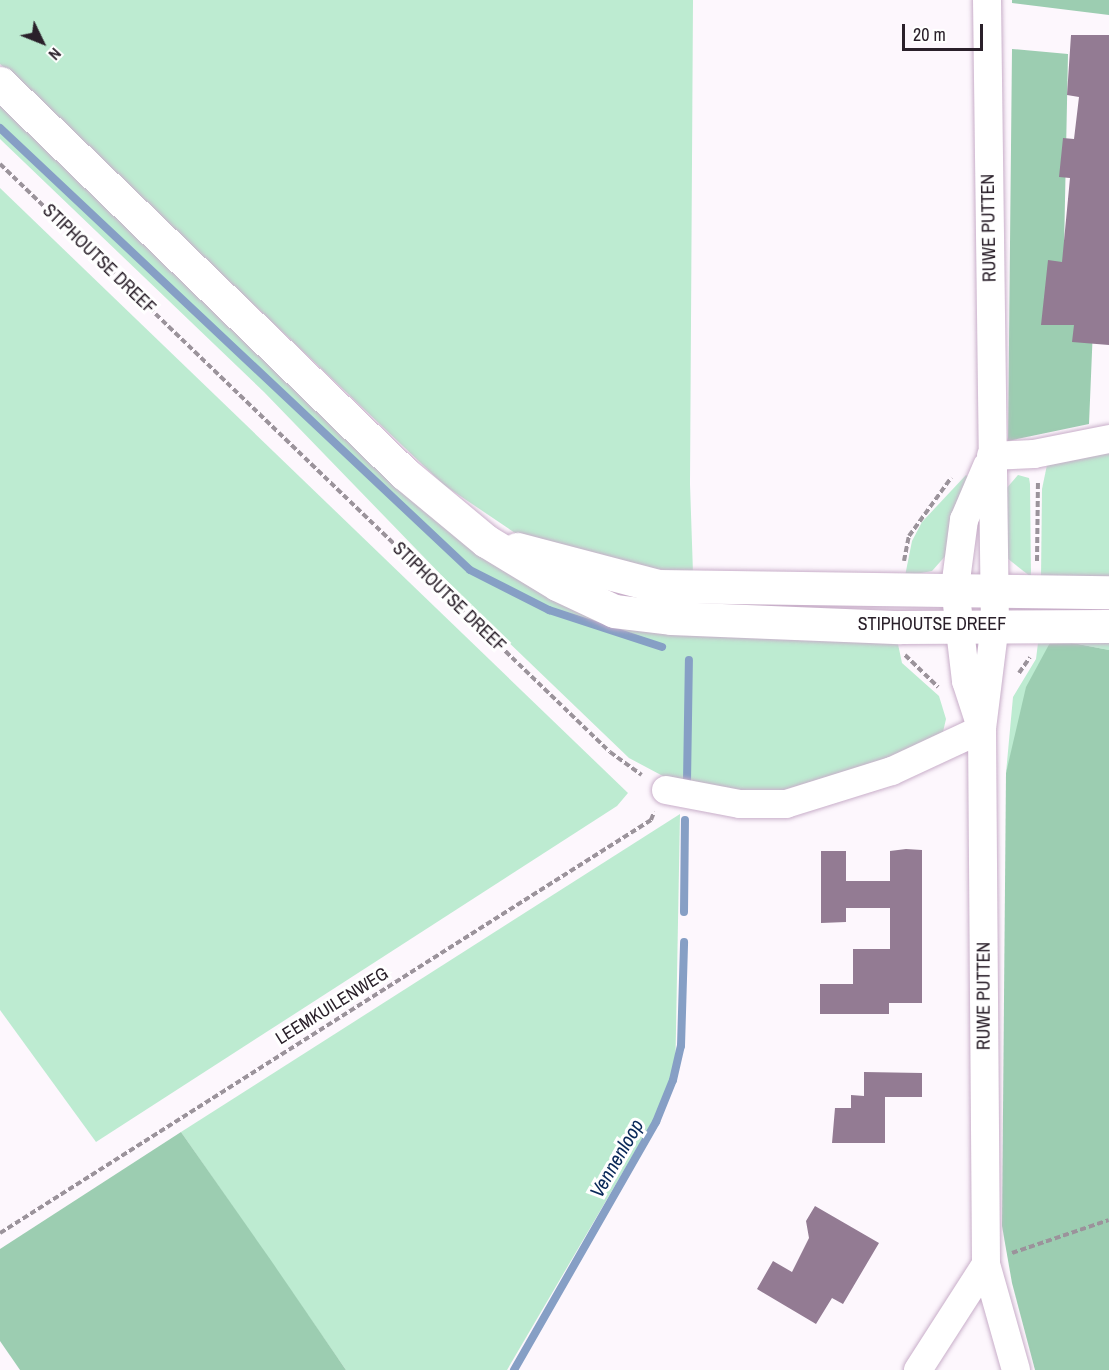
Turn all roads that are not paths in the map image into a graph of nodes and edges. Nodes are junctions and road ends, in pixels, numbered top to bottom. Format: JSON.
{"nodes":[{"id":1,"x":987,"y":0,"type":"edge"},
{"id":2,"x":0,"y":83,"type":"edge"},
{"id":3,"x":1109,"y":439,"type":"edge"},
{"id":4,"x":991,"y":456,"type":"junction"},
{"id":5,"x":486,"y":541,"type":"junction"},
{"id":6,"x":955,"y":588,"type":"junction"},
{"id":7,"x":992,"y":589,"type":"junction"},
{"id":8,"x":1109,"y":592,"type":"edge"},
{"id":9,"x":995,"y":624,"type":"junction"},
{"id":10,"x":957,"y":625,"type":"junction"},
{"id":11,"x":1109,"y":626,"type":"edge"},
{"id":12,"x":982,"y":729,"type":"junction"},
{"id":13,"x":666,"y":790,"type":"road end"},
{"id":14,"x":986,"y":1264,"type":"junction"},
{"id":15,"x":918,"y":1370,"type":"edge"},
{"id":16,"x":1016,"y":1370,"type":"edge"}],
"edges":[{"from":1,"to":4,"type":"street","name":"RUWE PUTTEN"},
{"from":2,"to":5,"type":"main road","name":"STIPHOUTSE DREEF"},
{"from":3,"to":4,"type":"street"},
{"from":4,"to":6,"type":"street","name":"RUWE PUTTEN"},
{"from":4,"to":7,"type":"street","name":"RUWE PUTTEN"},
{"from":5,"to":6,"type":"main road","name":"STIPHOUTSE DREEF"},
{"from":5,"to":10,"type":"main road","name":"STIPHOUTSE DREEF"},
{"from":6,"to":7,"type":"main road","name":"STIPHOUTSE DREEF"},
{"from":6,"to":10,"type":"street","name":"RUWE PUTTEN"},
{"from":7,"to":8,"type":"main road","name":"STIPHOUTSE DREEF"},
{"from":7,"to":9,"type":"street","name":"RUWE PUTTEN"},
{"from":9,"to":10,"type":"main road","name":"STIPHOUTSE DREEF"},
{"from":9,"to":11,"type":"main road","name":"STIPHOUTSE DREEF"},
{"from":9,"to":12,"type":"street","name":"RUWE PUTTEN"},
{"from":10,"to":12,"type":"street","name":"RUWE PUTTEN"},
{"from":12,"to":13,"type":"street"},
{"from":12,"to":14,"type":"street","name":"RUWE PUTTEN"},
{"from":14,"to":15,"type":"street"},
{"from":14,"to":16,"type":"street","name":"RUWE PUTTEN"}]}
